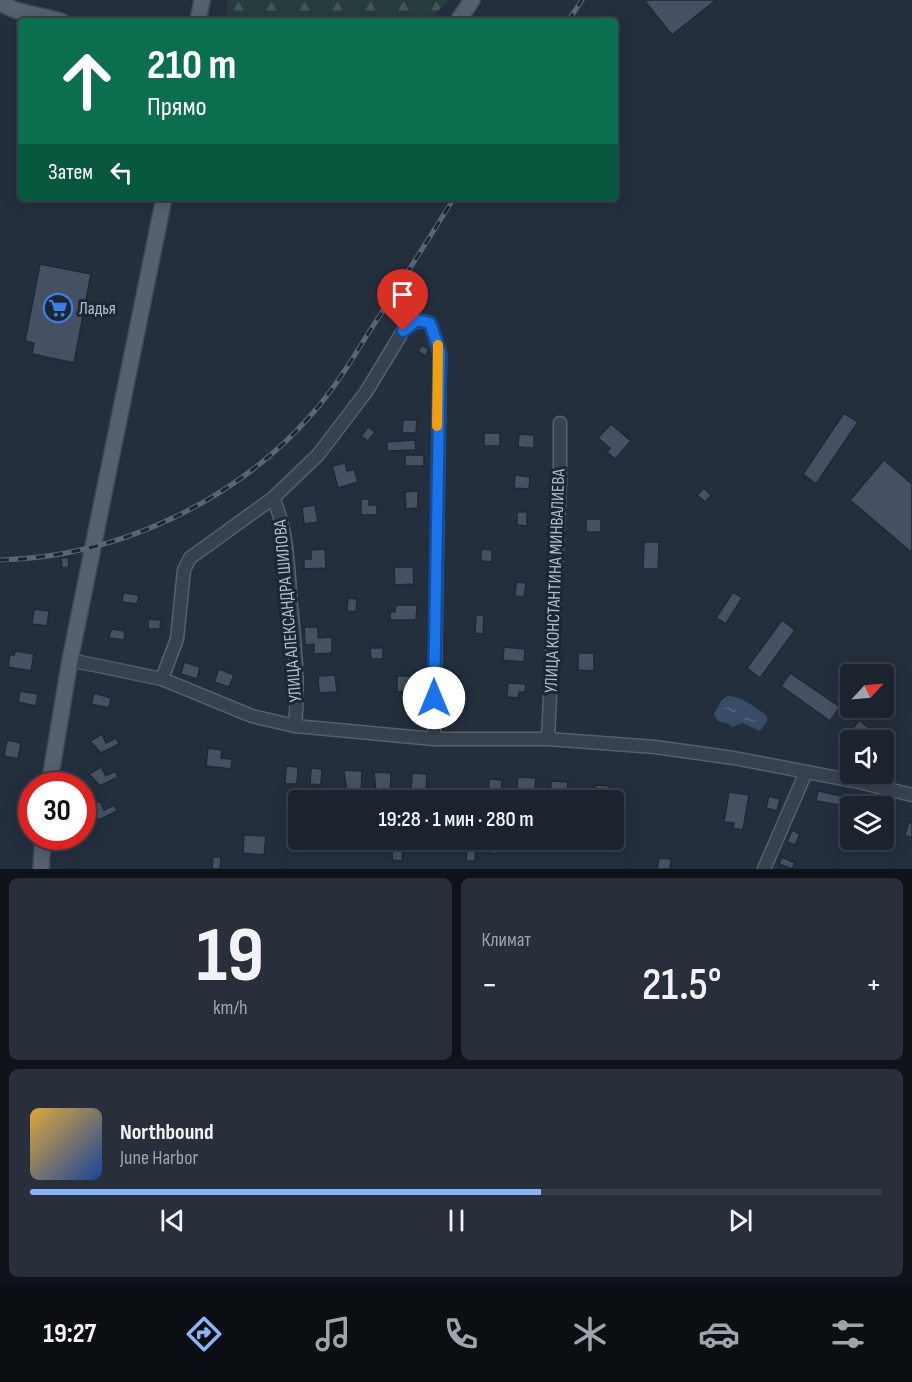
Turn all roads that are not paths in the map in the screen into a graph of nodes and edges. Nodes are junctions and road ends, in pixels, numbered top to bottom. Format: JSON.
{"nodes":[{"id":1,"x":202,"y":0,"type":"edge"},
{"id":2,"x":472,"y":0,"type":"edge"},
{"id":3,"x":0,"y":3,"type":"edge"},
{"id":4,"x":48,"y":18,"type":"edge"},
{"id":5,"x":199,"y":18,"type":"edge"},
{"id":6,"x":460,"y":18,"type":"edge"},
{"id":7,"x":163,"y":201,"type":"edge"},
{"id":8,"x":560,"y":423,"type":"dead end"},
{"id":9,"x":273,"y":498,"type":"junction"},
{"id":10,"x":70,"y":660,"type":"junction"},
{"id":11,"x":162,"y":679,"type":"junction"},
{"id":12,"x":295,"y":726,"type":"junction"},
{"id":13,"x":434,"y":739,"type":"junction"},
{"id":14,"x":548,"y":739,"type":"junction"},
{"id":15,"x":51,"y":772,"type":"edge"},
{"id":16,"x":806,"y":772,"type":"junction"},
{"id":17,"x":912,"y":795,"type":"edge"},
{"id":18,"x":42,"y":850,"type":"edge"},
{"id":19,"x":41,"y":869,"type":"edge"},
{"id":20,"x":764,"y":869,"type":"edge"}],
"edges":[{"from":1,"to":5,"type":"main road"},
{"from":2,"to":6,"type":"main road"},
{"from":3,"to":4,"type":"main road"},
{"from":7,"to":10,"type":"main road"},
{"from":8,"to":14,"type":"street","name":"УЛИЦА КОНСТАНТИНА МИНВАЛИЕВА"},
{"from":9,"to":11,"type":"street"},
{"from":9,"to":12,"type":"street","name":"УЛИЦА АЛЕКСАНДРА ШИЛОВА"},
{"from":9,"to":13,"type":"street"},
{"from":10,"to":11,"type":"street"},
{"from":10,"to":15,"type":"main road"},
{"from":11,"to":12,"type":"street"},
{"from":12,"to":13,"type":"street"},
{"from":13,"to":14,"type":"street"},
{"from":14,"to":16,"type":"street"},
{"from":16,"to":17,"type":"street"},
{"from":16,"to":20,"type":"street"},
{"from":18,"to":19,"type":"main road"}]}
